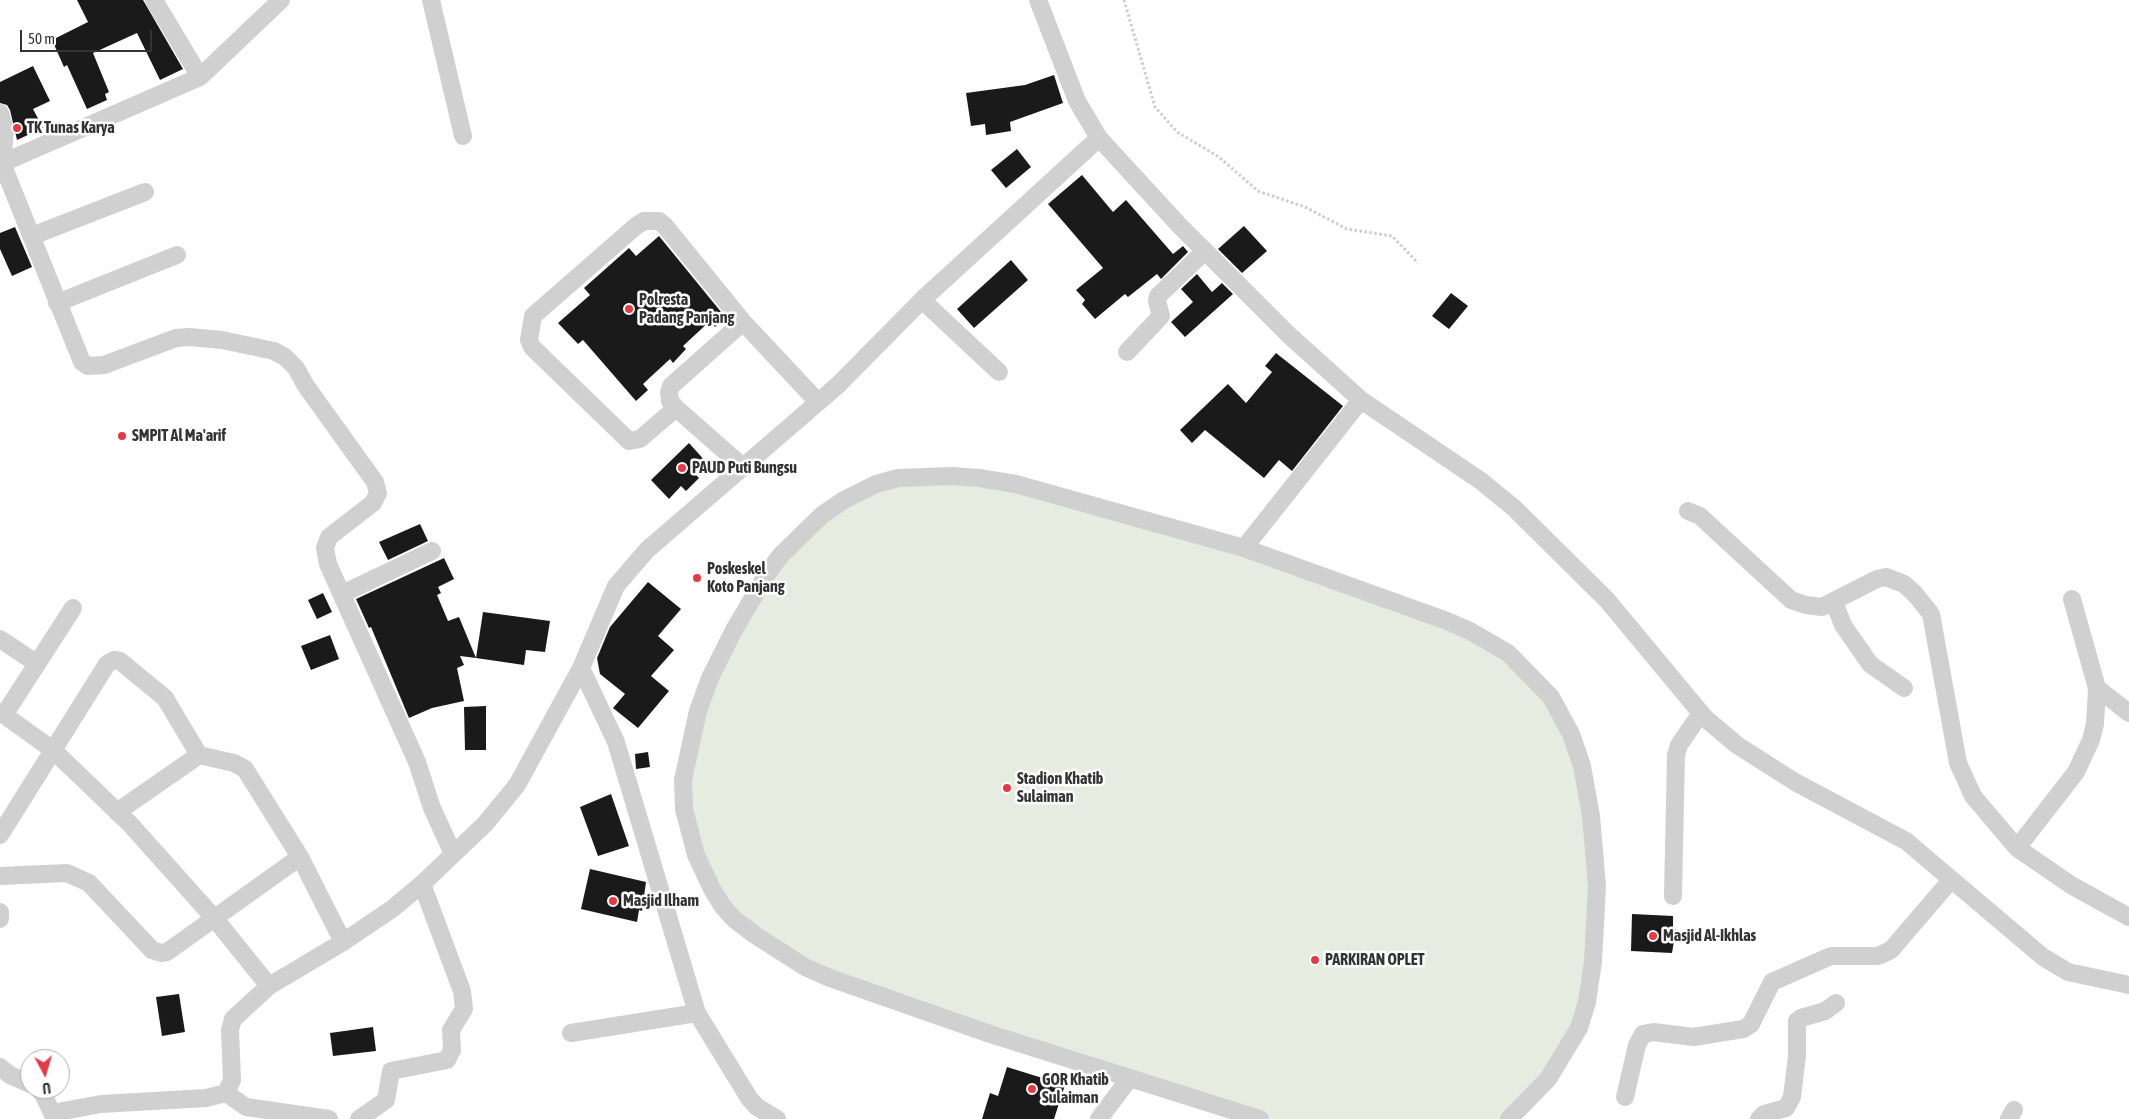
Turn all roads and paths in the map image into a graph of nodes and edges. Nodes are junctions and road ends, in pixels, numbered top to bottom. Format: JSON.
{"nodes":[{"id":1,"x":154,"y":0,"type":"edge"},
{"id":2,"x":281,"y":0,"type":"edge"},
{"id":3,"x":431,"y":0,"type":"edge"},
{"id":4,"x":1038,"y":0,"type":"edge"},
{"id":5,"x":1124,"y":0,"type":"edge"},
{"id":6,"x":200,"y":77,"type":"junction"},
{"id":7,"x":0,"y":113,"type":"edge"},
{"id":8,"x":463,"y":136,"type":"dead end"},
{"id":9,"x":1099,"y":138,"type":"junction"},
{"id":10,"x":1,"y":164,"type":"edge"},
{"id":11,"x":145,"y":192,"type":"dead end"},
{"id":12,"x":32,"y":236,"type":"junction"},
{"id":13,"x":1205,"y":251,"type":"junction"},
{"id":14,"x":176,"y":255,"type":"dead end"},
{"id":15,"x":1418,"y":263,"type":"dead end"},
{"id":16,"x":922,"y":300,"type":"junction"},
{"id":17,"x":57,"y":303,"type":"junction"},
{"id":18,"x":743,"y":322,"type":"junction"},
{"id":19,"x":1127,"y":352,"type":"dead end"},
{"id":20,"x":999,"y":372,"type":"dead end"},
{"id":21,"x":1361,"y":400,"type":"junction"},
{"id":22,"x":817,"y":401,"type":"junction"},
{"id":23,"x":676,"y":408,"type":"junction"},
{"id":24,"x":743,"y":467,"type":"junction"},
{"id":25,"x":1688,"y":511,"type":"dead end"},
{"id":26,"x":1244,"y":548,"type":"junction"},
{"id":27,"x":432,"y":551,"type":"dead end"},
{"id":28,"x":342,"y":594,"type":"junction"},
{"id":29,"x":2072,"y":599,"type":"dead end"},
{"id":30,"x":1834,"y":602,"type":"junction"},
{"id":31,"x":73,"y":608,"type":"dead end"},
{"id":32,"x":0,"y":639,"type":"edge"},
{"id":33,"x":36,"y":663,"type":"junction"},
{"id":34,"x":581,"y":668,"type":"junction"},
{"id":35,"x":1904,"y":688,"type":"dead end"},
{"id":36,"x":2097,"y":688,"type":"junction"},
{"id":37,"x":2,"y":713,"type":"edge"},
{"id":38,"x":2129,"y":713,"type":"edge"},
{"id":39,"x":1701,"y":714,"type":"junction"},
{"id":40,"x":53,"y":750,"type":"junction"},
{"id":41,"x":199,"y":755,"type":"junction"},
{"id":42,"x":117,"y":812,"type":"junction"},
{"id":43,"x":0,"y":835,"type":"edge"},
{"id":44,"x":2017,"y":848,"type":"junction"},
{"id":45,"x":453,"y":854,"type":"junction"},
{"id":46,"x":300,"y":857,"type":"junction"},
{"id":47,"x":0,"y":876,"type":"edge"},
{"id":48,"x":1951,"y":880,"type":"junction"},
{"id":49,"x":422,"y":884,"type":"junction"},
{"id":50,"x":1673,"y":896,"type":"dead end"},
{"id":51,"x":0,"y":912,"type":"edge"},
{"id":52,"x":2127,"y":914,"type":"edge"},
{"id":53,"x":215,"y":918,"type":"junction"},
{"id":54,"x":0,"y":919,"type":"edge"},
{"id":55,"x":343,"y":942,"type":"junction"},
{"id":56,"x":2129,"y":984,"type":"edge"},
{"id":57,"x":269,"y":986,"type":"junction"},
{"id":58,"x":1836,"y":1003,"type":"dead end"},
{"id":59,"x":697,"y":1013,"type":"junction"},
{"id":60,"x":571,"y":1033,"type":"dead end"},
{"id":61,"x":0,"y":1067,"type":"edge"},
{"id":62,"x":1130,"y":1079,"type":"junction"},
{"id":63,"x":20,"y":1080,"type":"edge"},
{"id":64,"x":226,"y":1092,"type":"junction"},
{"id":65,"x":1625,"y":1097,"type":"dead end"},
{"id":66,"x":46,"y":1099,"type":"edge"},
{"id":67,"x":55,"y":1116,"type":"edge"},
{"id":68,"x":329,"y":1119,"type":"edge"},
{"id":69,"x":359,"y":1119,"type":"edge"},
{"id":70,"x":777,"y":1119,"type":"edge"},
{"id":71,"x":1100,"y":1119,"type":"edge"},
{"id":72,"x":1260,"y":1119,"type":"edge"},
{"id":73,"x":1509,"y":1119,"type":"edge"},
{"id":74,"x":1759,"y":1119,"type":"edge"}],
"edges":[{"from":1,"to":6,"type":"street"},
{"from":2,"to":6,"type":"street"},
{"from":3,"to":8,"type":"street"},
{"from":4,"to":9,"type":"street"},
{"from":5,"to":15,"type":"path"},
{"from":6,"to":10,"type":"street"},
{"from":7,"to":10,"type":"street"},
{"from":9,"to":13,"type":"street"},
{"from":9,"to":16,"type":"street"},
{"from":10,"to":12,"type":"street"},
{"from":11,"to":12,"type":"street"},
{"from":12,"to":17,"type":"street"},
{"from":13,"to":19,"type":"street"},
{"from":13,"to":21,"type":"street"},
{"from":14,"to":17,"type":"street"},
{"from":16,"to":20,"type":"street"},
{"from":16,"to":22,"type":"street"},
{"from":17,"to":28,"type":"street"},
{"from":18,"to":22,"type":"street"},
{"from":18,"to":23,"type":"street"},
{"from":18,"to":23,"type":"street"},
{"from":21,"to":26,"type":"street"},
{"from":21,"to":39,"type":"street"},
{"from":22,"to":24,"type":"street"},
{"from":23,"to":24,"type":"street"},
{"from":24,"to":34,"type":"street"},
{"from":25,"to":30,"type":"street"},
{"from":26,"to":62,"type":"street"},
{"from":26,"to":73,"type":"street"},
{"from":27,"to":28,"type":"street"},
{"from":28,"to":45,"type":"street"},
{"from":29,"to":36,"type":"street"},
{"from":30,"to":35,"type":"street"},
{"from":30,"to":44,"type":"street"},
{"from":31,"to":33,"type":"street"},
{"from":32,"to":33,"type":"street"},
{"from":33,"to":37,"type":"street"},
{"from":34,"to":45,"type":"street"},
{"from":34,"to":59,"type":"street"},
{"from":36,"to":38,"type":"street"},
{"from":36,"to":44,"type":"street"},
{"from":37,"to":40,"type":"street"},
{"from":39,"to":48,"type":"street"},
{"from":39,"to":50,"type":"street"},
{"from":40,"to":41,"type":"street"},
{"from":40,"to":42,"type":"street"},
{"from":40,"to":43,"type":"street"},
{"from":41,"to":42,"type":"street"},
{"from":41,"to":46,"type":"street"},
{"from":42,"to":53,"type":"street"},
{"from":44,"to":52,"type":"street"},
{"from":45,"to":49,"type":"street"},
{"from":46,"to":53,"type":"street"},
{"from":46,"to":55,"type":"street"},
{"from":47,"to":53,"type":"street"},
{"from":48,"to":56,"type":"street"},
{"from":48,"to":65,"type":"street"},
{"from":49,"to":55,"type":"street"},
{"from":49,"to":69,"type":"street"},
{"from":51,"to":54,"type":"street"},
{"from":53,"to":57,"type":"street"},
{"from":55,"to":57,"type":"street"},
{"from":57,"to":64,"type":"street"},
{"from":58,"to":74,"type":"street"},
{"from":59,"to":60,"type":"street"},
{"from":59,"to":70,"type":"street"},
{"from":61,"to":63,"type":"street"},
{"from":62,"to":71,"type":"street"},
{"from":62,"to":72,"type":"street"},
{"from":64,"to":67,"type":"street"},
{"from":64,"to":68,"type":"street"},
{"from":66,"to":67,"type":"street"}]}
